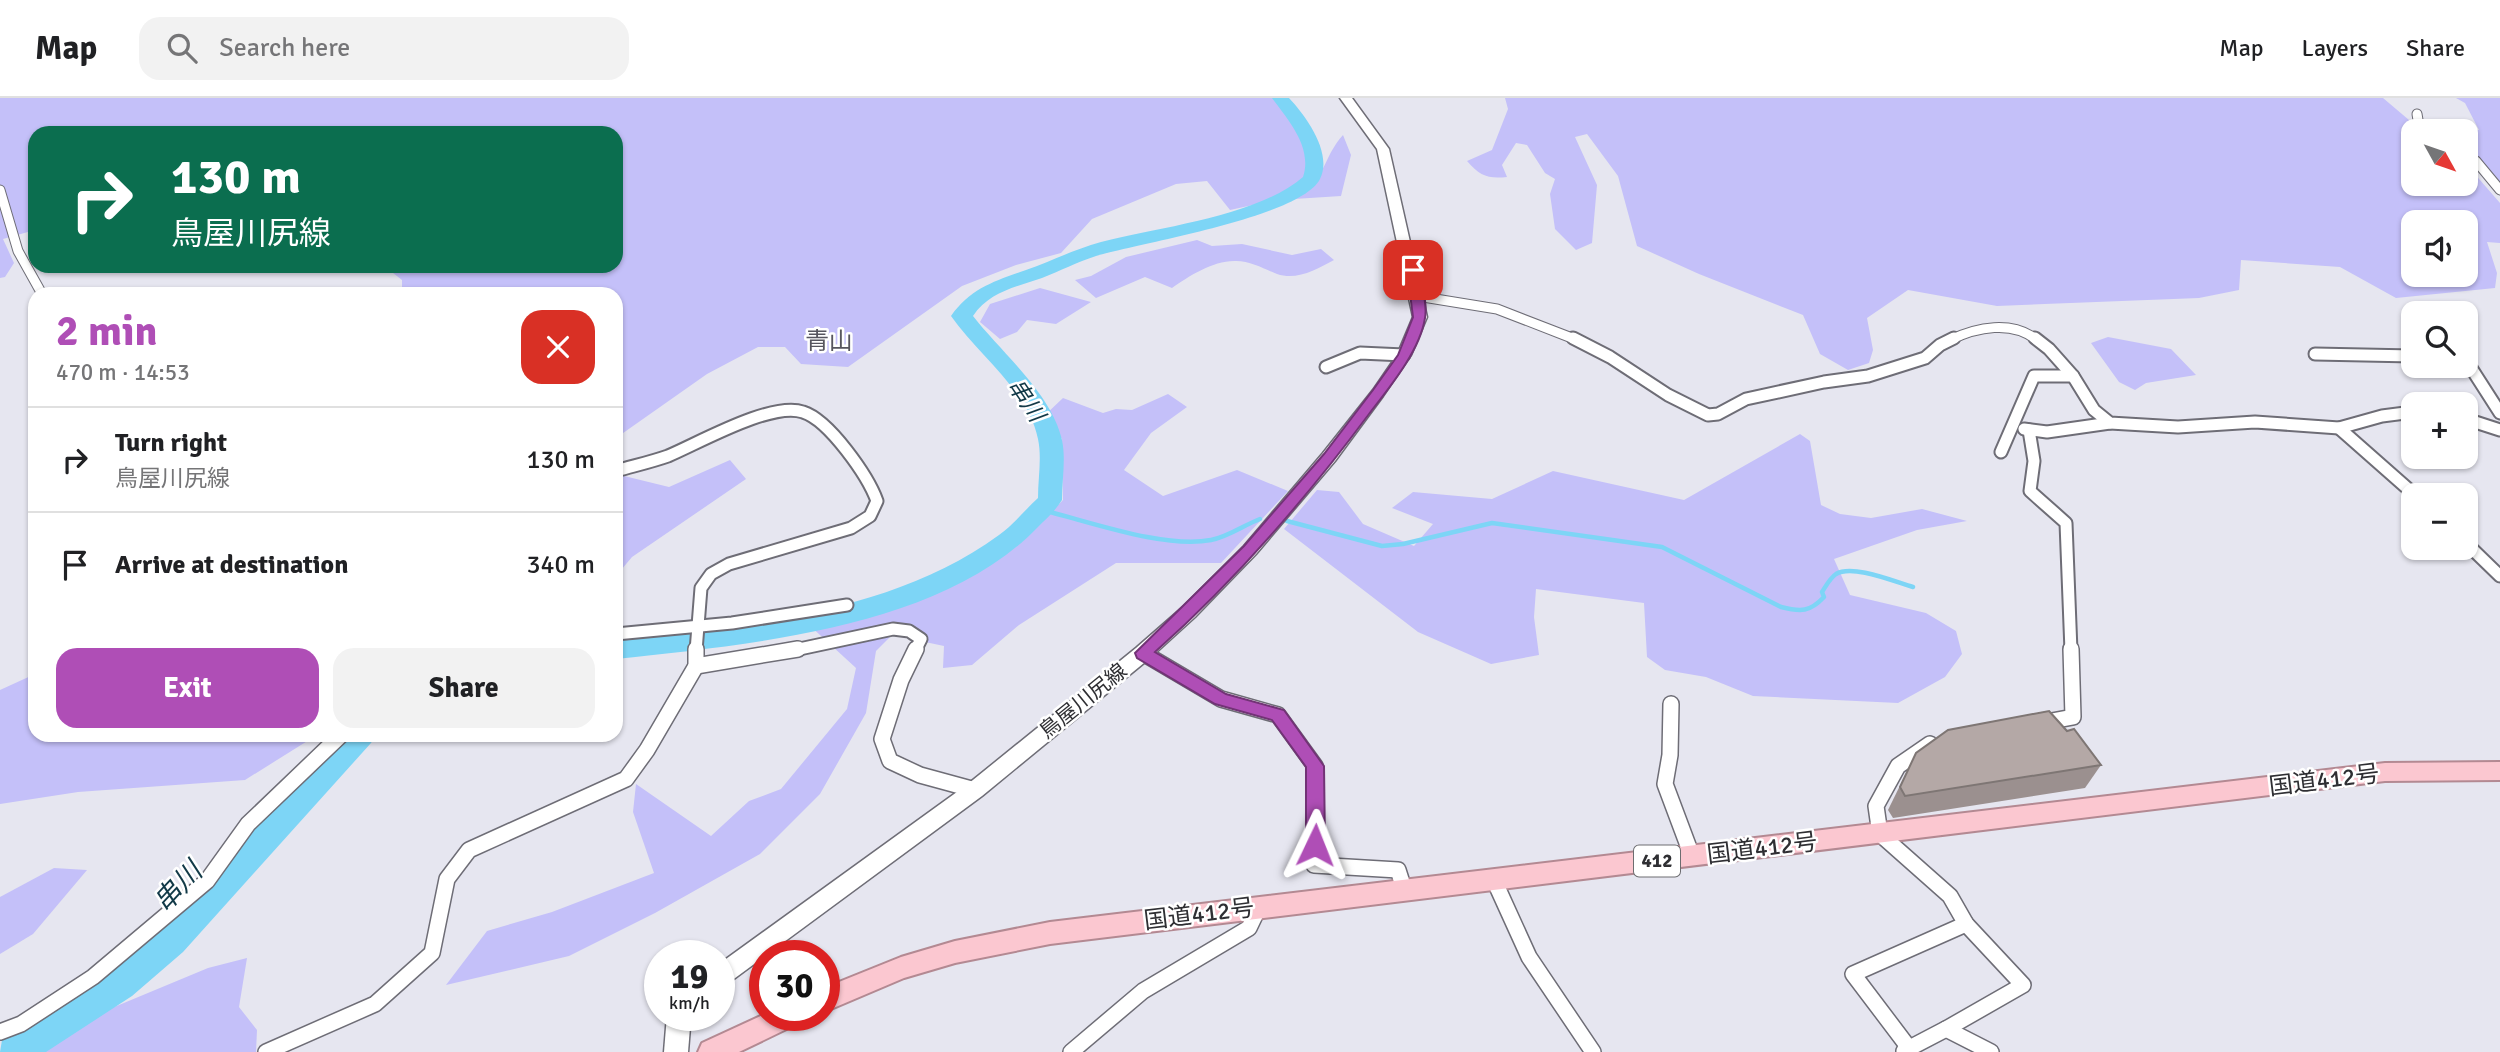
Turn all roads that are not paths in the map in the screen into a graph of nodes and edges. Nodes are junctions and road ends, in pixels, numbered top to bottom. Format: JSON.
{"nodes":[{"id":1,"x":1346,"y":98,"type":"edge"},
{"id":2,"x":2417,"y":114,"type":"dead end"},
{"id":3,"x":2418,"y":119,"type":"edge"},
{"id":4,"x":2478,"y":163,"type":"edge"},
{"id":5,"x":0,"y":190,"type":"edge"},
{"id":6,"x":2500,"y":190,"type":"edge"},
{"id":7,"x":28,"y":264,"type":"edge"},
{"id":8,"x":1417,"y":296,"type":"junction"},
{"id":9,"x":1404,"y":355,"type":"junction"},
{"id":10,"x":2315,"y":355,"type":"dead end"},
{"id":11,"x":2401,"y":356,"type":"edge"},
{"id":12,"x":1326,"y":367,"type":"dead end"},
{"id":13,"x":2073,"y":376,"type":"junction"},
{"id":14,"x":2477,"y":378,"type":"edge"},
{"id":15,"x":2401,"y":414,"type":"edge"},
{"id":16,"x":2500,"y":414,"type":"edge"},
{"id":17,"x":2110,"y":423,"type":"junction"},
{"id":18,"x":2478,"y":423,"type":"edge"},
{"id":19,"x":2012,"y":427,"type":"junction"},
{"id":20,"x":2339,"y":428,"type":"junction"},
{"id":21,"x":2029,"y":430,"type":"junction"},
{"id":22,"x":2500,"y":430,"type":"edge"},
{"id":23,"x":2001,"y":452,"type":"dead end"},
{"id":24,"x":623,"y":469,"type":"edge"},
{"id":25,"x":2401,"y":483,"type":"edge"},
{"id":26,"x":2478,"y":555,"type":"edge"},
{"id":27,"x":2500,"y":576,"type":"edge"},
{"id":28,"x":847,"y":605,"type":"dead end"},
{"id":29,"x":697,"y":629,"type":"junction"},
{"id":30,"x":623,"y":634,"type":"edge"},
{"id":31,"x":1143,"y":653,"type":"junction"},
{"id":32,"x":696,"y":662,"type":"junction"},
{"id":33,"x":1671,"y":704,"type":"dead end"},
{"id":34,"x":2021,"y":726,"type":"edge"},
{"id":35,"x":1944,"y":741,"type":"edge"},
{"id":36,"x":334,"y":742,"type":"edge"},
{"id":37,"x":2500,"y":771,"type":"edge"},
{"id":38,"x":975,"y":790,"type":"junction"},
{"id":39,"x":1880,"y":834,"type":"junction"},
{"id":40,"x":1692,"y":856,"type":"junction"},
{"id":41,"x":1494,"y":880,"type":"junction"},
{"id":42,"x":1405,"y":892,"type":"junction"},
{"id":43,"x":1259,"y":907,"type":"junction"},
{"id":44,"x":1966,"y":923,"type":"junction"},
{"id":45,"x":735,"y":965,"type":"edge"},
{"id":46,"x":840,"y":993,"type":"edge"},
{"id":47,"x":1946,"y":1029,"type":"junction"},
{"id":48,"x":678,"y":1031,"type":"edge"},
{"id":49,"x":755,"y":1031,"type":"edge"},
{"id":50,"x":0,"y":1032,"type":"edge"},
{"id":51,"x":1906,"y":1050,"type":"edge"},
{"id":52,"x":266,"y":1052,"type":"edge"},
{"id":53,"x":676,"y":1052,"type":"edge"},
{"id":54,"x":710,"y":1052,"type":"edge"},
{"id":55,"x":1071,"y":1052,"type":"edge"},
{"id":56,"x":1593,"y":1052,"type":"edge"},
{"id":57,"x":1991,"y":1052,"type":"edge"}],
"edges":[{"from":1,"to":8,"type":"main road","name":"鳥屋川尻線"},
{"from":2,"to":3,"type":"street"},
{"from":4,"to":6,"type":"street"},
{"from":5,"to":7,"type":"street"},
{"from":8,"to":9,"type":"main road","name":"鳥屋川尻線"},
{"from":8,"to":13,"type":"street"},
{"from":9,"to":12,"type":"street"},
{"from":9,"to":31,"type":"main road","name":"鳥屋川尻線"},
{"from":10,"to":11,"type":"street"},
{"from":13,"to":17,"type":"street"},
{"from":13,"to":19,"type":"street"},
{"from":14,"to":16,"type":"street"},
{"from":15,"to":20,"type":"street"},
{"from":17,"to":20,"type":"street"},
{"from":17,"to":21,"type":"street"},
{"from":18,"to":22,"type":"street"},
{"from":19,"to":21,"type":"street"},
{"from":19,"to":23,"type":"street"},
{"from":20,"to":25,"type":"street"},
{"from":21,"to":34,"type":"street"},
{"from":24,"to":29,"type":"street"},
{"from":26,"to":27,"type":"street"},
{"from":28,"to":29,"type":"street"},
{"from":29,"to":30,"type":"street"},
{"from":29,"to":32,"type":"street"},
{"from":31,"to":38,"type":"main road","name":"鳥屋川尻線"},
{"from":31,"to":42,"type":"street"},
{"from":32,"to":38,"type":"street"},
{"from":32,"to":52,"type":"street"},
{"from":33,"to":40,"type":"street"},
{"from":35,"to":39,"type":"street"},
{"from":36,"to":50,"type":"street"},
{"from":37,"to":39,"type":"highway","name":"国道412号","number":"412"},
{"from":38,"to":45,"type":"main road","name":"鳥屋川尻線"},
{"from":39,"to":40,"type":"highway","name":"国道412号","number":"412"},
{"from":39,"to":44,"type":"street"},
{"from":40,"to":41,"type":"highway","name":"国道412号","number":"412"},
{"from":41,"to":42,"type":"highway","name":"国道412号","number":"412"},
{"from":41,"to":56,"type":"street"},
{"from":42,"to":43,"type":"highway","name":"国道412号","number":"412"},
{"from":43,"to":46,"type":"highway","name":"国道412号","number":"412"},
{"from":43,"to":55,"type":"street"},
{"from":44,"to":47,"type":"street"},
{"from":44,"to":51,"type":"street"},
{"from":47,"to":51,"type":"street"},
{"from":47,"to":57,"type":"street"},
{"from":48,"to":53,"type":"main road"},
{"from":49,"to":54,"type":"highway"}]}
